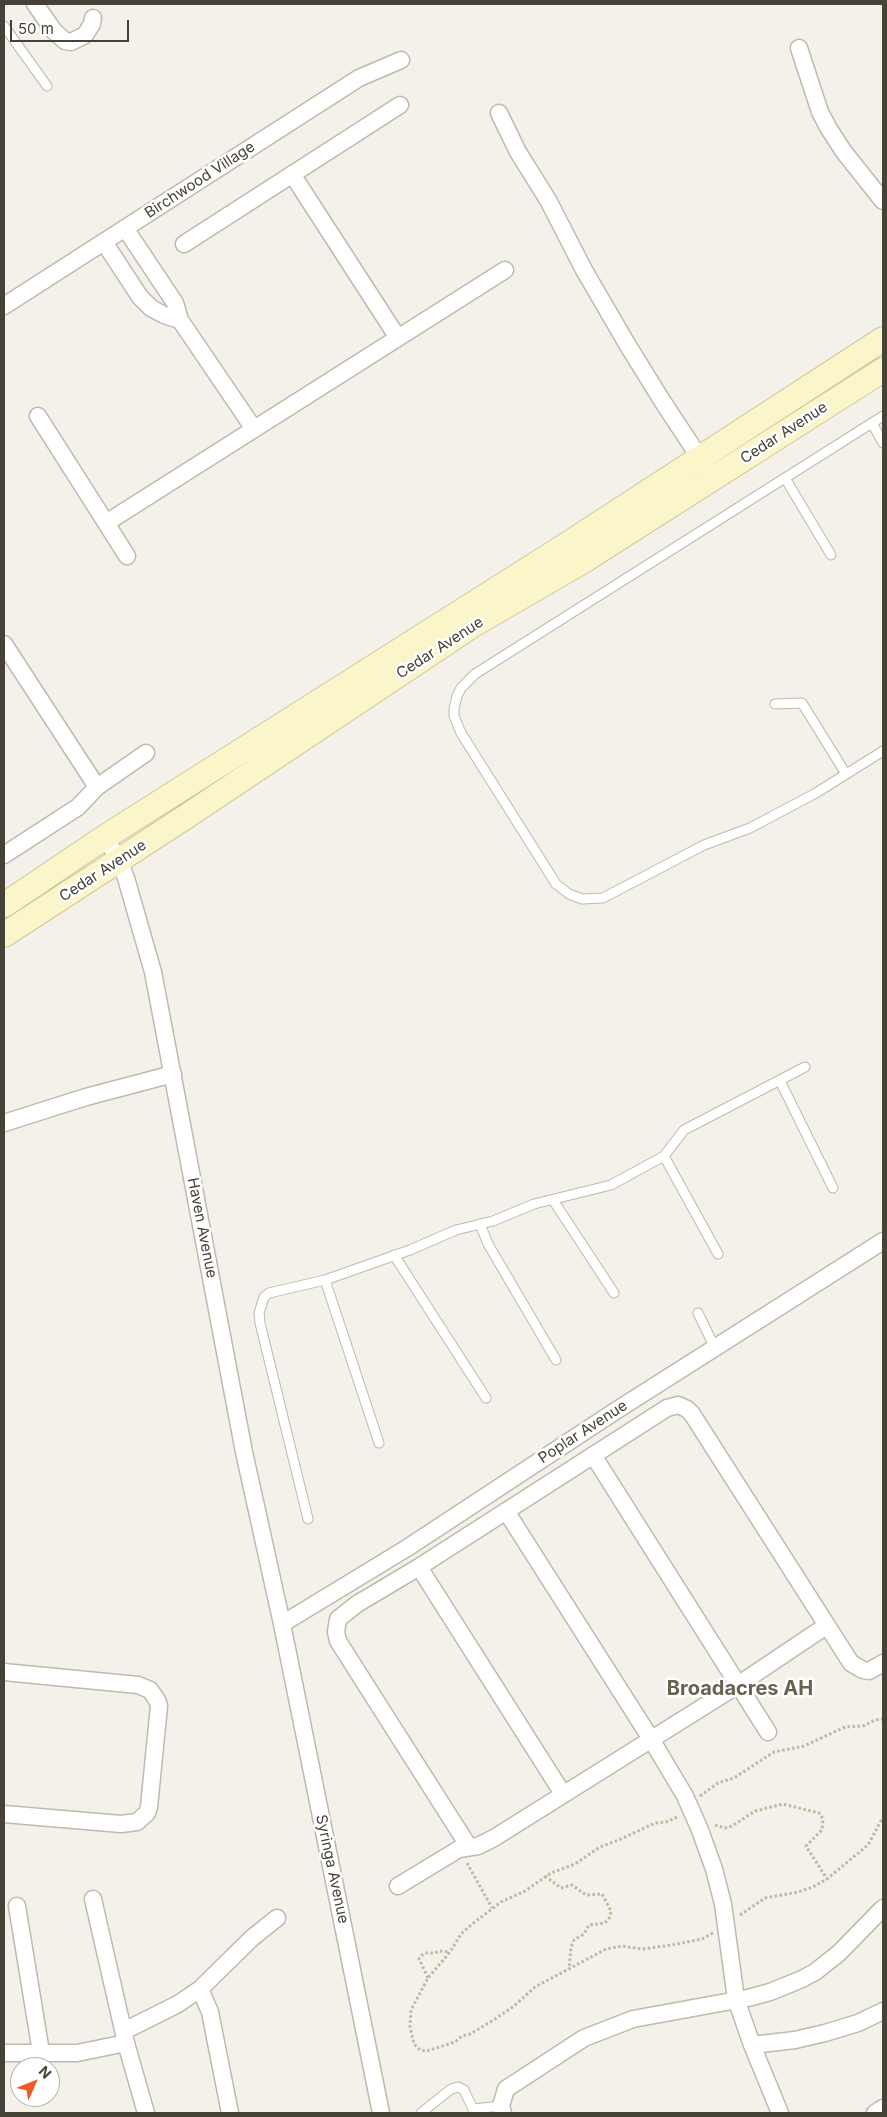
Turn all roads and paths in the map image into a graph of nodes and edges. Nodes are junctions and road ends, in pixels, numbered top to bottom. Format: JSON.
{"nodes":[{"id":1,"x":35,"y":4,"type":"edge"},
{"id":2,"x":93,"y":18,"type":"dead end"},
{"id":3,"x":4,"y":26,"type":"edge"},
{"id":4,"x":799,"y":48,"type":"dead end"},
{"id":5,"x":401,"y":60,"type":"dead end"},
{"id":6,"x":48,"y":86,"type":"dead end"},
{"id":7,"x":400,"y":105,"type":"dead end"},
{"id":8,"x":499,"y":113,"type":"dead end"},
{"id":9,"x":292,"y":174,"type":"junction"},
{"id":10,"x":883,"y":201,"type":"edge"},
{"id":11,"x":125,"y":228,"type":"junction"},
{"id":12,"x":104,"y":242,"type":"junction"},
{"id":13,"x":184,"y":244,"type":"dead end"},
{"id":14,"x":505,"y":270,"type":"dead end"},
{"id":15,"x":4,"y":306,"type":"edge"},
{"id":16,"x":180,"y":320,"type":"junction"},
{"id":17,"x":398,"y":338,"type":"junction"},
{"id":18,"x":883,"y":339,"type":"edge"},
{"id":19,"x":883,"y":370,"type":"edge"},
{"id":20,"x":38,"y":416,"type":"dead end"},
{"id":21,"x":883,"y":416,"type":"edge"},
{"id":22,"x":872,"y":423,"type":"junction"},
{"id":23,"x":254,"y":429,"type":"junction"},
{"id":24,"x":883,"y":443,"type":"edge"},
{"id":25,"x":700,"y":458,"type":"junction"},
{"id":26,"x":714,"y":478,"type":"junction"},
{"id":27,"x":786,"y":478,"type":"junction"},
{"id":28,"x":106,"y":523,"type":"junction"},
{"id":29,"x":830,"y":555,"type":"dead end"},
{"id":30,"x":127,"y":556,"type":"dead end"},
{"id":31,"x":4,"y":644,"type":"edge"},
{"id":32,"x":374,"y":679,"type":"junction"},
{"id":33,"x":775,"y":704,"type":"dead end"},
{"id":34,"x":883,"y":751,"type":"edge"},
{"id":35,"x":146,"y":753,"type":"dead end"},
{"id":36,"x":846,"y":774,"type":"junction"},
{"id":37,"x":97,"y":788,"type":"junction"},
{"id":38,"x":105,"y":837,"type":"junction"},
{"id":39,"x":4,"y":855,"type":"edge"},
{"id":40,"x":119,"y":860,"type":"junction"},
{"id":41,"x":4,"y":905,"type":"edge"},
{"id":42,"x":4,"y":936,"type":"edge"},
{"id":43,"x":805,"y":1067,"type":"dead end"},
{"id":44,"x":173,"y":1074,"type":"junction"},
{"id":45,"x":780,"y":1081,"type":"junction"},
{"id":46,"x":4,"y":1123,"type":"edge"},
{"id":47,"x":664,"y":1156,"type":"junction"},
{"id":48,"x":833,"y":1188,"type":"dead end"},
{"id":49,"x":553,"y":1200,"type":"junction"},
{"id":50,"x":480,"y":1224,"type":"junction"},
{"id":51,"x":883,"y":1241,"type":"edge"},
{"id":52,"x":718,"y":1254,"type":"dead end"},
{"id":53,"x":394,"y":1255,"type":"junction"},
{"id":54,"x":325,"y":1280,"type":"junction"},
{"id":55,"x":614,"y":1293,"type":"dead end"},
{"id":56,"x":698,"y":1313,"type":"dead end"},
{"id":57,"x":715,"y":1348,"type":"junction"},
{"id":58,"x":556,"y":1360,"type":"dead end"},
{"id":59,"x":486,"y":1398,"type":"dead end"},
{"id":60,"x":379,"y":1443,"type":"dead end"},
{"id":61,"x":593,"y":1455,"type":"junction"},
{"id":62,"x":506,"y":1511,"type":"junction"},
{"id":63,"x":308,"y":1518,"type":"dead end"},
{"id":64,"x":419,"y":1567,"type":"junction"},
{"id":65,"x":282,"y":1624,"type":"junction"},
{"id":66,"x":826,"y":1626,"type":"junction"},
{"id":67,"x":883,"y":1663,"type":"edge"},
{"id":68,"x":4,"y":1672,"type":"edge"},
{"id":69,"x":738,"y":1685,"type":"junction"},
{"id":70,"x":883,"y":1719,"type":"edge"},
{"id":71,"x":768,"y":1732,"type":"dead end"},
{"id":72,"x":651,"y":1739,"type":"junction"},
{"id":73,"x":563,"y":1794,"type":"junction"},
{"id":74,"x":689,"y":1805,"type":"junction"},
{"id":75,"x":4,"y":1814,"type":"edge"},
{"id":76,"x":883,"y":1816,"type":"edge"},
{"id":77,"x":700,"y":1830,"type":"junction"},
{"id":78,"x":469,"y":1847,"type":"junction"},
{"id":79,"x":545,"y":1876,"type":"junction"},
{"id":80,"x":827,"y":1879,"type":"junction"},
{"id":81,"x":398,"y":1886,"type":"dead end"},
{"id":82,"x":93,"y":1899,"type":"dead end"},
{"id":83,"x":17,"y":1906,"type":"dead end"},
{"id":84,"x":492,"y":1908,"type":"junction"},
{"id":85,"x":883,"y":1908,"type":"edge"},
{"id":86,"x":277,"y":1918,"type":"dead end"},
{"id":87,"x":727,"y":1921,"type":"junction"},
{"id":88,"x":450,"y":1952,"type":"junction"},
{"id":89,"x":569,"y":1970,"type":"junction"},
{"id":90,"x":428,"y":1978,"type":"junction"},
{"id":91,"x":200,"y":1989,"type":"junction"},
{"id":92,"x":736,"y":1999,"type":"junction"},
{"id":93,"x":883,"y":2011,"type":"edge"},
{"id":94,"x":125,"y":2037,"type":"junction"},
{"id":95,"x":752,"y":2045,"type":"junction"},
{"id":96,"x":41,"y":2052,"type":"junction"},
{"id":97,"x":4,"y":2053,"type":"edge"},
{"id":98,"x":883,"y":2108,"type":"edge"},
{"id":99,"x":502,"y":2109,"type":"edge"},
{"id":100,"x":473,"y":2111,"type":"edge"},
{"id":101,"x":146,"y":2113,"type":"edge"},
{"id":102,"x":230,"y":2113,"type":"edge"},
{"id":103,"x":381,"y":2113,"type":"edge"},
{"id":104,"x":421,"y":2113,"type":"edge"},
{"id":105,"x":780,"y":2113,"type":"edge"},
{"id":106,"x":875,"y":2113,"type":"edge"}],
"edges":[{"from":1,"to":2,"type":"street"},
{"from":3,"to":6,"type":"lane"},
{"from":4,"to":10,"type":"street"},
{"from":5,"to":11,"type":"street","name":"Birchwood Village"},
{"from":7,"to":9,"type":"street"},
{"from":8,"to":25,"type":"street"},
{"from":9,"to":13,"type":"street"},
{"from":9,"to":17,"type":"street"},
{"from":11,"to":12,"type":"street","name":"Birchwood Village"},
{"from":11,"to":16,"type":"street"},
{"from":12,"to":15,"type":"street","name":"Birchwood Village"},
{"from":12,"to":16,"type":"street"},
{"from":14,"to":17,"type":"street"},
{"from":16,"to":23,"type":"street"},
{"from":17,"to":23,"type":"street"},
{"from":18,"to":25,"type":"main road","name":"Cedar Avenue"},
{"from":19,"to":26,"type":"main road","name":"Cedar Avenue"},
{"from":20,"to":28,"type":"street"},
{"from":21,"to":22,"type":"lane"},
{"from":22,"to":24,"type":"lane"},
{"from":22,"to":27,"type":"lane"},
{"from":23,"to":28,"type":"street"},
{"from":25,"to":26,"type":"street"},
{"from":25,"to":32,"type":"main road","name":"Cedar Avenue"},
{"from":26,"to":32,"type":"main road","name":"Cedar Avenue"},
{"from":27,"to":29,"type":"lane"},
{"from":27,"to":36,"type":"lane"},
{"from":28,"to":30,"type":"street"},
{"from":31,"to":37,"type":"street"},
{"from":32,"to":38,"type":"main road","name":"Cedar Avenue"},
{"from":32,"to":40,"type":"main road","name":"Cedar Avenue"},
{"from":33,"to":36,"type":"lane"},
{"from":34,"to":36,"type":"lane"},
{"from":35,"to":37,"type":"street"},
{"from":37,"to":39,"type":"street"},
{"from":38,"to":40,"type":"street","name":"Haven Avenue"},
{"from":38,"to":41,"type":"main road","name":"Cedar Avenue"},
{"from":40,"to":42,"type":"main road","name":"Cedar Avenue"},
{"from":40,"to":44,"type":"street","name":"Haven Avenue"},
{"from":43,"to":45,"type":"lane"},
{"from":44,"to":46,"type":"street"},
{"from":44,"to":65,"type":"street","name":"Haven Avenue"},
{"from":45,"to":47,"type":"lane"},
{"from":45,"to":48,"type":"lane"},
{"from":47,"to":49,"type":"lane"},
{"from":47,"to":52,"type":"lane"},
{"from":49,"to":50,"type":"lane"},
{"from":49,"to":55,"type":"lane"},
{"from":50,"to":53,"type":"lane"},
{"from":50,"to":58,"type":"lane"},
{"from":51,"to":57,"type":"street","name":"Poplar Avenue"},
{"from":53,"to":54,"type":"lane"},
{"from":53,"to":59,"type":"lane"},
{"from":54,"to":60,"type":"lane"},
{"from":54,"to":63,"type":"lane"},
{"from":56,"to":57,"type":"lane"},
{"from":57,"to":65,"type":"street","name":"Poplar Avenue"},
{"from":61,"to":62,"type":"street"},
{"from":61,"to":66,"type":"street"},
{"from":61,"to":69,"type":"street"},
{"from":62,"to":64,"type":"street"},
{"from":62,"to":72,"type":"street"},
{"from":64,"to":73,"type":"street"},
{"from":64,"to":78,"type":"street"},
{"from":65,"to":103,"type":"street","name":"Syringa Avenue"},
{"from":66,"to":67,"type":"street"},
{"from":66,"to":69,"type":"street"},
{"from":68,"to":75,"type":"street"},
{"from":69,"to":71,"type":"street"},
{"from":69,"to":72,"type":"street"},
{"from":70,"to":74,"type":"path"},
{"from":72,"to":73,"type":"street"},
{"from":72,"to":74,"type":"street"},
{"from":73,"to":78,"type":"street"},
{"from":74,"to":77,"type":"street"},
{"from":74,"to":79,"type":"path"},
{"from":76,"to":80,"type":"path"},
{"from":77,"to":80,"type":"path"},
{"from":77,"to":87,"type":"street"},
{"from":78,"to":81,"type":"street"},
{"from":78,"to":84,"type":"path"},
{"from":79,"to":84,"type":"path"},
{"from":79,"to":89,"type":"path"},
{"from":80,"to":87,"type":"path"},
{"from":82,"to":94,"type":"street"},
{"from":83,"to":96,"type":"street"},
{"from":84,"to":88,"type":"path"},
{"from":85,"to":92,"type":"street"},
{"from":86,"to":91,"type":"street"},
{"from":87,"to":89,"type":"path"},
{"from":87,"to":92,"type":"street"},
{"from":88,"to":90,"type":"path"},
{"from":88,"to":90,"type":"path"},
{"from":89,"to":90,"type":"path"},
{"from":91,"to":94,"type":"street"},
{"from":91,"to":102,"type":"street"},
{"from":92,"to":95,"type":"street"},
{"from":92,"to":99,"type":"street"},
{"from":93,"to":95,"type":"street"},
{"from":94,"to":96,"type":"street"},
{"from":94,"to":101,"type":"street"},
{"from":95,"to":105,"type":"street"},
{"from":96,"to":97,"type":"street"},
{"from":98,"to":106,"type":"street"},
{"from":99,"to":100,"type":"lane"},
{"from":100,"to":104,"type":"lane"}]}
